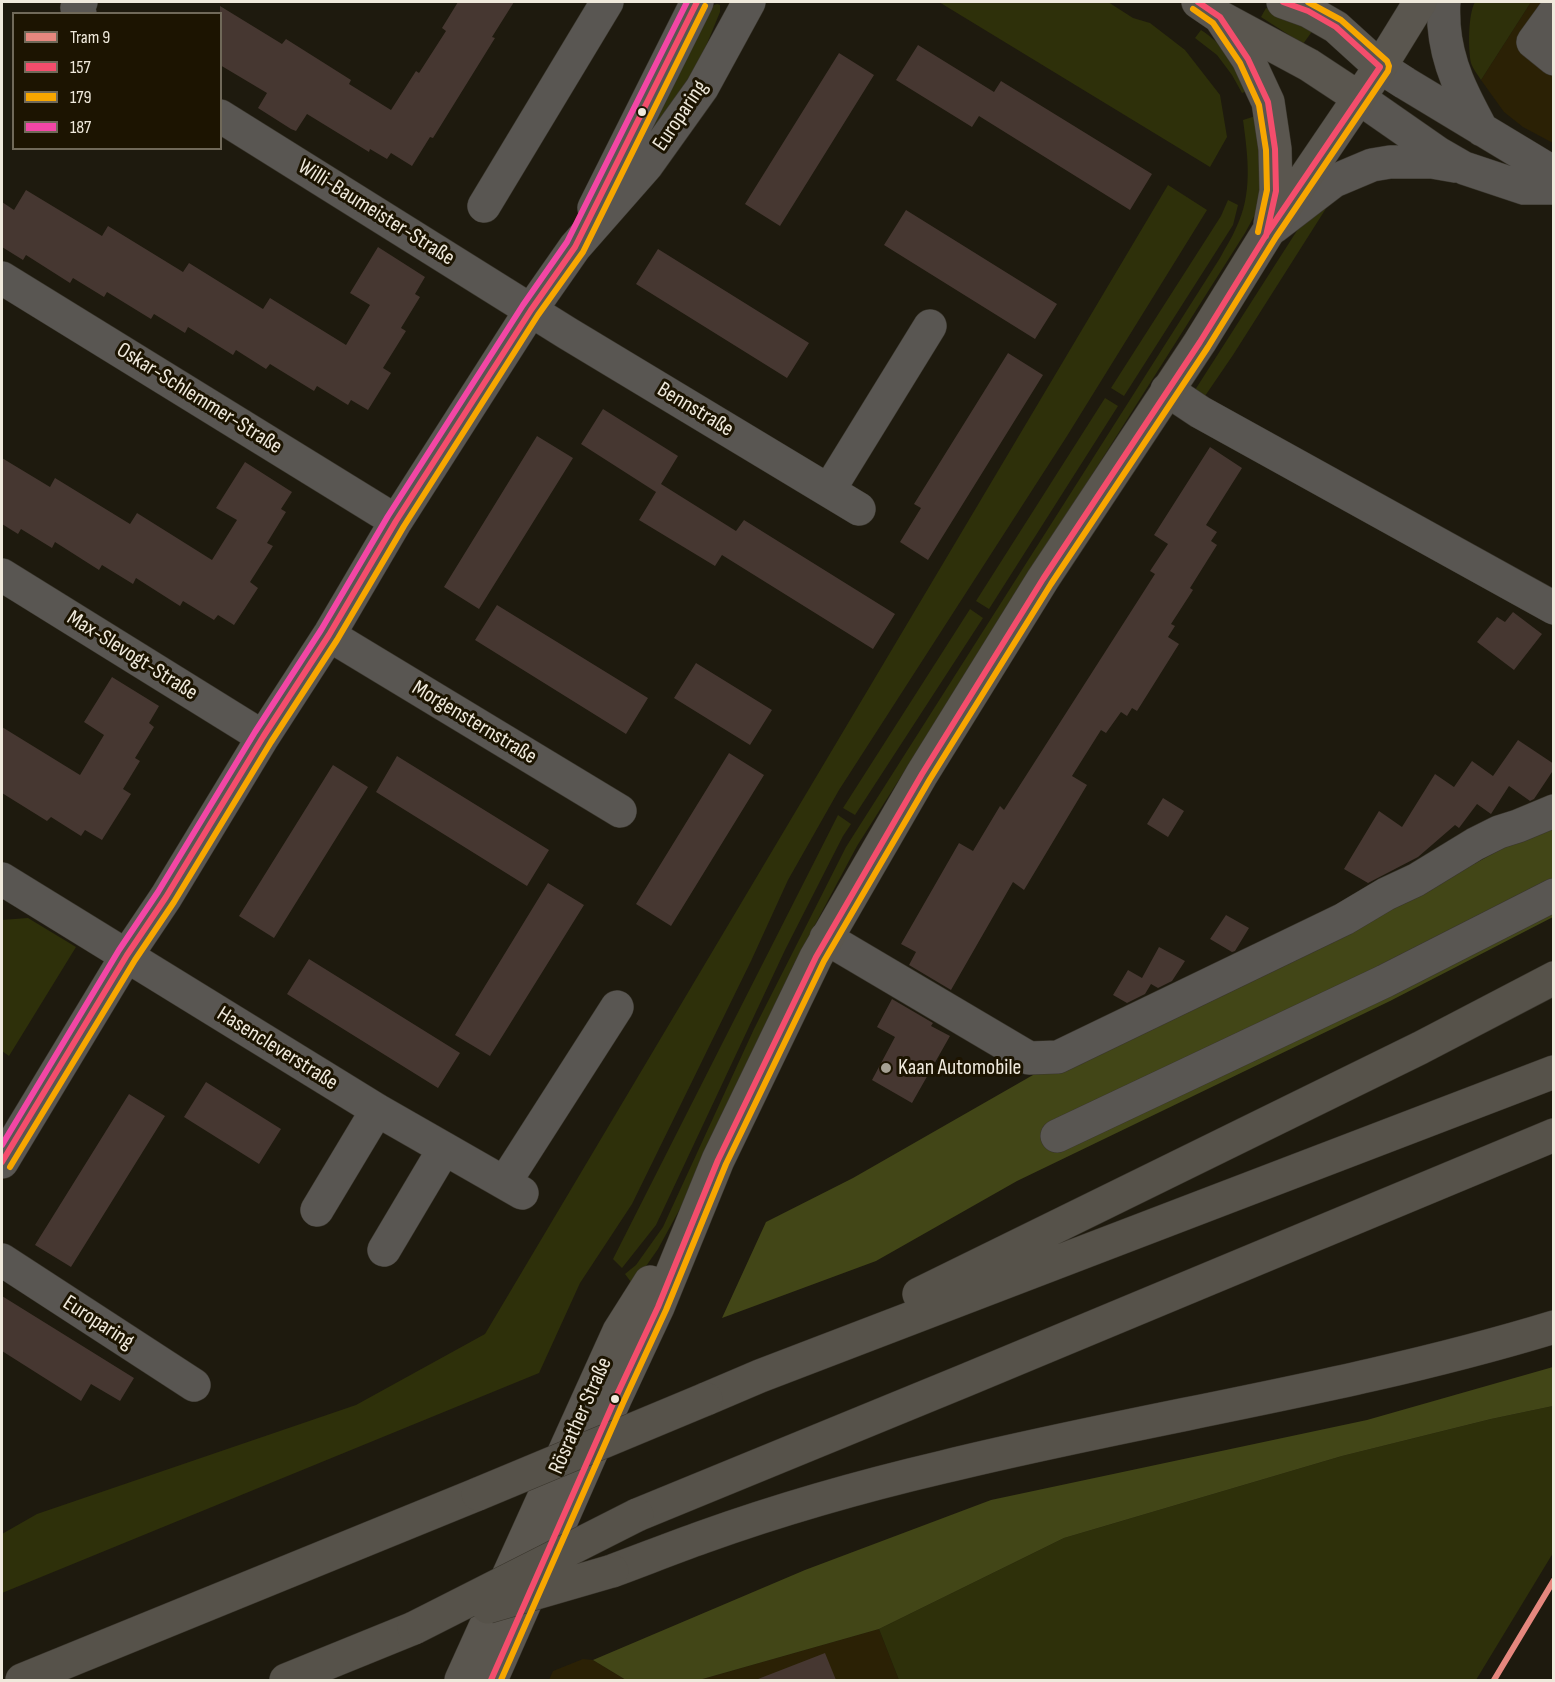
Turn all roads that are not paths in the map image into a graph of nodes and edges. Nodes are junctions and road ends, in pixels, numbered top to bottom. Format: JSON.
{"nodes":[{"id":1,"x":607,"y":2,"type":"edge"},
{"id":2,"x":697,"y":2,"type":"edge"},
{"id":3,"x":746,"y":2,"type":"edge"},
{"id":4,"x":1283,"y":2,"type":"edge"},
{"id":5,"x":1420,"y":2,"type":"edge"},
{"id":6,"x":1444,"y":2,"type":"edge"},
{"id":7,"x":1209,"y":9,"type":"edge"},
{"id":8,"x":1554,"y":13,"type":"edge"},
{"id":9,"x":1554,"y":59,"type":"edge"},
{"id":10,"x":1380,"y":67,"type":"junction"},
{"id":11,"x":1359,"y":98,"type":"junction"},
{"id":12,"x":222,"y":117,"type":"edge"},
{"id":13,"x":1482,"y":130,"type":"junction"},
{"id":14,"x":1464,"y":168,"type":"junction"},
{"id":15,"x":1554,"y":173,"type":"edge"},
{"id":16,"x":1554,"y":188,"type":"edge"},
{"id":17,"x":484,"y":206,"type":"dead end"},
{"id":18,"x":1268,"y":232,"type":"junction"},
{"id":19,"x":575,"y":247,"type":"junction"},
{"id":20,"x":2,"y":278,"type":"edge"},
{"id":21,"x":531,"y":310,"type":"junction"},
{"id":22,"x":930,"y":326,"type":"dead end"},
{"id":23,"x":1167,"y":390,"type":"junction"},
{"id":24,"x":829,"y":490,"type":"junction"},
{"id":25,"x":860,"y":509,"type":"dead end"},
{"id":26,"x":396,"y":521,"type":"junction"},
{"id":27,"x":2,"y":575,"type":"edge"},
{"id":28,"x":1554,"y":608,"type":"edge"},
{"id":29,"x":329,"y":635,"type":"junction"},
{"id":30,"x":263,"y":737,"type":"junction"},
{"id":31,"x":620,"y":811,"type":"dead end"},
{"id":32,"x":1554,"y":811,"type":"edge"},
{"id":33,"x":10,"y":892,"type":"edge"},
{"id":34,"x":1554,"y":895,"type":"edge"},
{"id":35,"x":826,"y":939,"type":"junction"},
{"id":36,"x":127,"y":956,"type":"junction"},
{"id":37,"x":1554,"y":978,"type":"edge"},
{"id":38,"x":616,"y":1007,"type":"dead end"},
{"id":39,"x":1554,"y":1072,"type":"edge"},
{"id":40,"x":376,"y":1110,"type":"junction"},
{"id":41,"x":1554,"y":1135,"type":"edge"},
{"id":42,"x":1057,"y":1136,"type":"dead end"},
{"id":43,"x":444,"y":1149,"type":"junction"},
{"id":44,"x":718,"y":1160,"type":"junction"},
{"id":45,"x":2,"y":1162,"type":"edge"},
{"id":46,"x":317,"y":1210,"type":"dead end"},
{"id":47,"x":384,"y":1250,"type":"dead end"},
{"id":48,"x":2,"y":1260,"type":"edge"},
{"id":49,"x":1554,"y":1327,"type":"edge"},
{"id":50,"x":760,"y":1376,"type":"junction"},
{"id":51,"x":194,"y":1385,"type":"dead end"},
{"id":52,"x":414,"y":1628,"type":"junction"},
{"id":53,"x":22,"y":1680,"type":"edge"},
{"id":54,"x":286,"y":1680,"type":"edge"},
{"id":55,"x":461,"y":1680,"type":"edge"},
{"id":56,"x":491,"y":1680,"type":"edge"}],
"edges":[{"from":1,"to":17,"type":"street"},
{"from":2,"to":19,"type":"street","name":"Europaring"},
{"from":3,"to":19,"type":"street","name":"Europaring"},
{"from":4,"to":10,"type":"main road"},
{"from":5,"to":10,"type":"main road","name":"Rösrather Straße"},
{"from":6,"to":13,"type":"street"},
{"from":7,"to":11,"type":"main road"},
{"from":7,"to":18,"type":"main road"},
{"from":8,"to":9,"type":"street"},
{"from":10,"to":11,"type":"main road","name":"Rösrather Straße"},
{"from":10,"to":13,"type":"street"},
{"from":11,"to":14,"type":"street"},
{"from":11,"to":18,"type":"main road","name":"Rösrather Straße"},
{"from":12,"to":21,"type":"street","name":"Willi-Baumeister-Straße"},
{"from":13,"to":15,"type":"street"},
{"from":14,"to":16,"type":"street"},
{"from":14,"to":18,"type":"street","name":"Rösrather Straße"},
{"from":18,"to":23,"type":"main road","name":"Rösrather Straße"},
{"from":19,"to":21,"type":"street","name":"Europaring"},
{"from":20,"to":26,"type":"street","name":"Oskar-Schlemmer-Straße"},
{"from":21,"to":24,"type":"street","name":"Bennstraße"},
{"from":21,"to":26,"type":"street","name":"Europaring"},
{"from":22,"to":24,"type":"street"},
{"from":23,"to":28,"type":"street"},
{"from":23,"to":35,"type":"main road","name":"Rösrather Straße"},
{"from":24,"to":25,"type":"street","name":"Bennstraße"},
{"from":26,"to":29,"type":"street","name":"Europaring"},
{"from":27,"to":30,"type":"street","name":"Max-Slevogt-Straße"},
{"from":29,"to":30,"type":"street","name":"Europaring"},
{"from":29,"to":31,"type":"street","name":"Morgensternstraße"},
{"from":30,"to":36,"type":"street","name":"Europaring"},
{"from":32,"to":35,"type":"street"},
{"from":33,"to":36,"type":"street","name":"Hasencleverstraße"},
{"from":34,"to":42,"type":"street"},
{"from":35,"to":44,"type":"main road","name":"Rösrather Straße"},
{"from":36,"to":40,"type":"street","name":"Hasencleverstraße"},
{"from":36,"to":45,"type":"street","name":"Europaring"},
{"from":37,"to":50,"type":"highway"},
{"from":38,"to":43,"type":"street","name":"Hasencleverstraße"},
{"from":39,"to":50,"type":"highway"},
{"from":40,"to":43,"type":"street","name":"Hasencleverstraße"},
{"from":40,"to":46,"type":"street"},
{"from":41,"to":52,"type":"highway","bridge":true},
{"from":43,"to":47,"type":"street"},
{"from":44,"to":55,"type":"main road","name":"Rösrather Straße"},
{"from":44,"to":56,"type":"main road","name":"Rösrather Straße"},
{"from":48,"to":51,"type":"street","name":"Europaring"},
{"from":49,"to":52,"type":"highway","bridge":true},
{"from":50,"to":53,"type":"highway","bridge":true},
{"from":52,"to":54,"type":"highway"}]}
